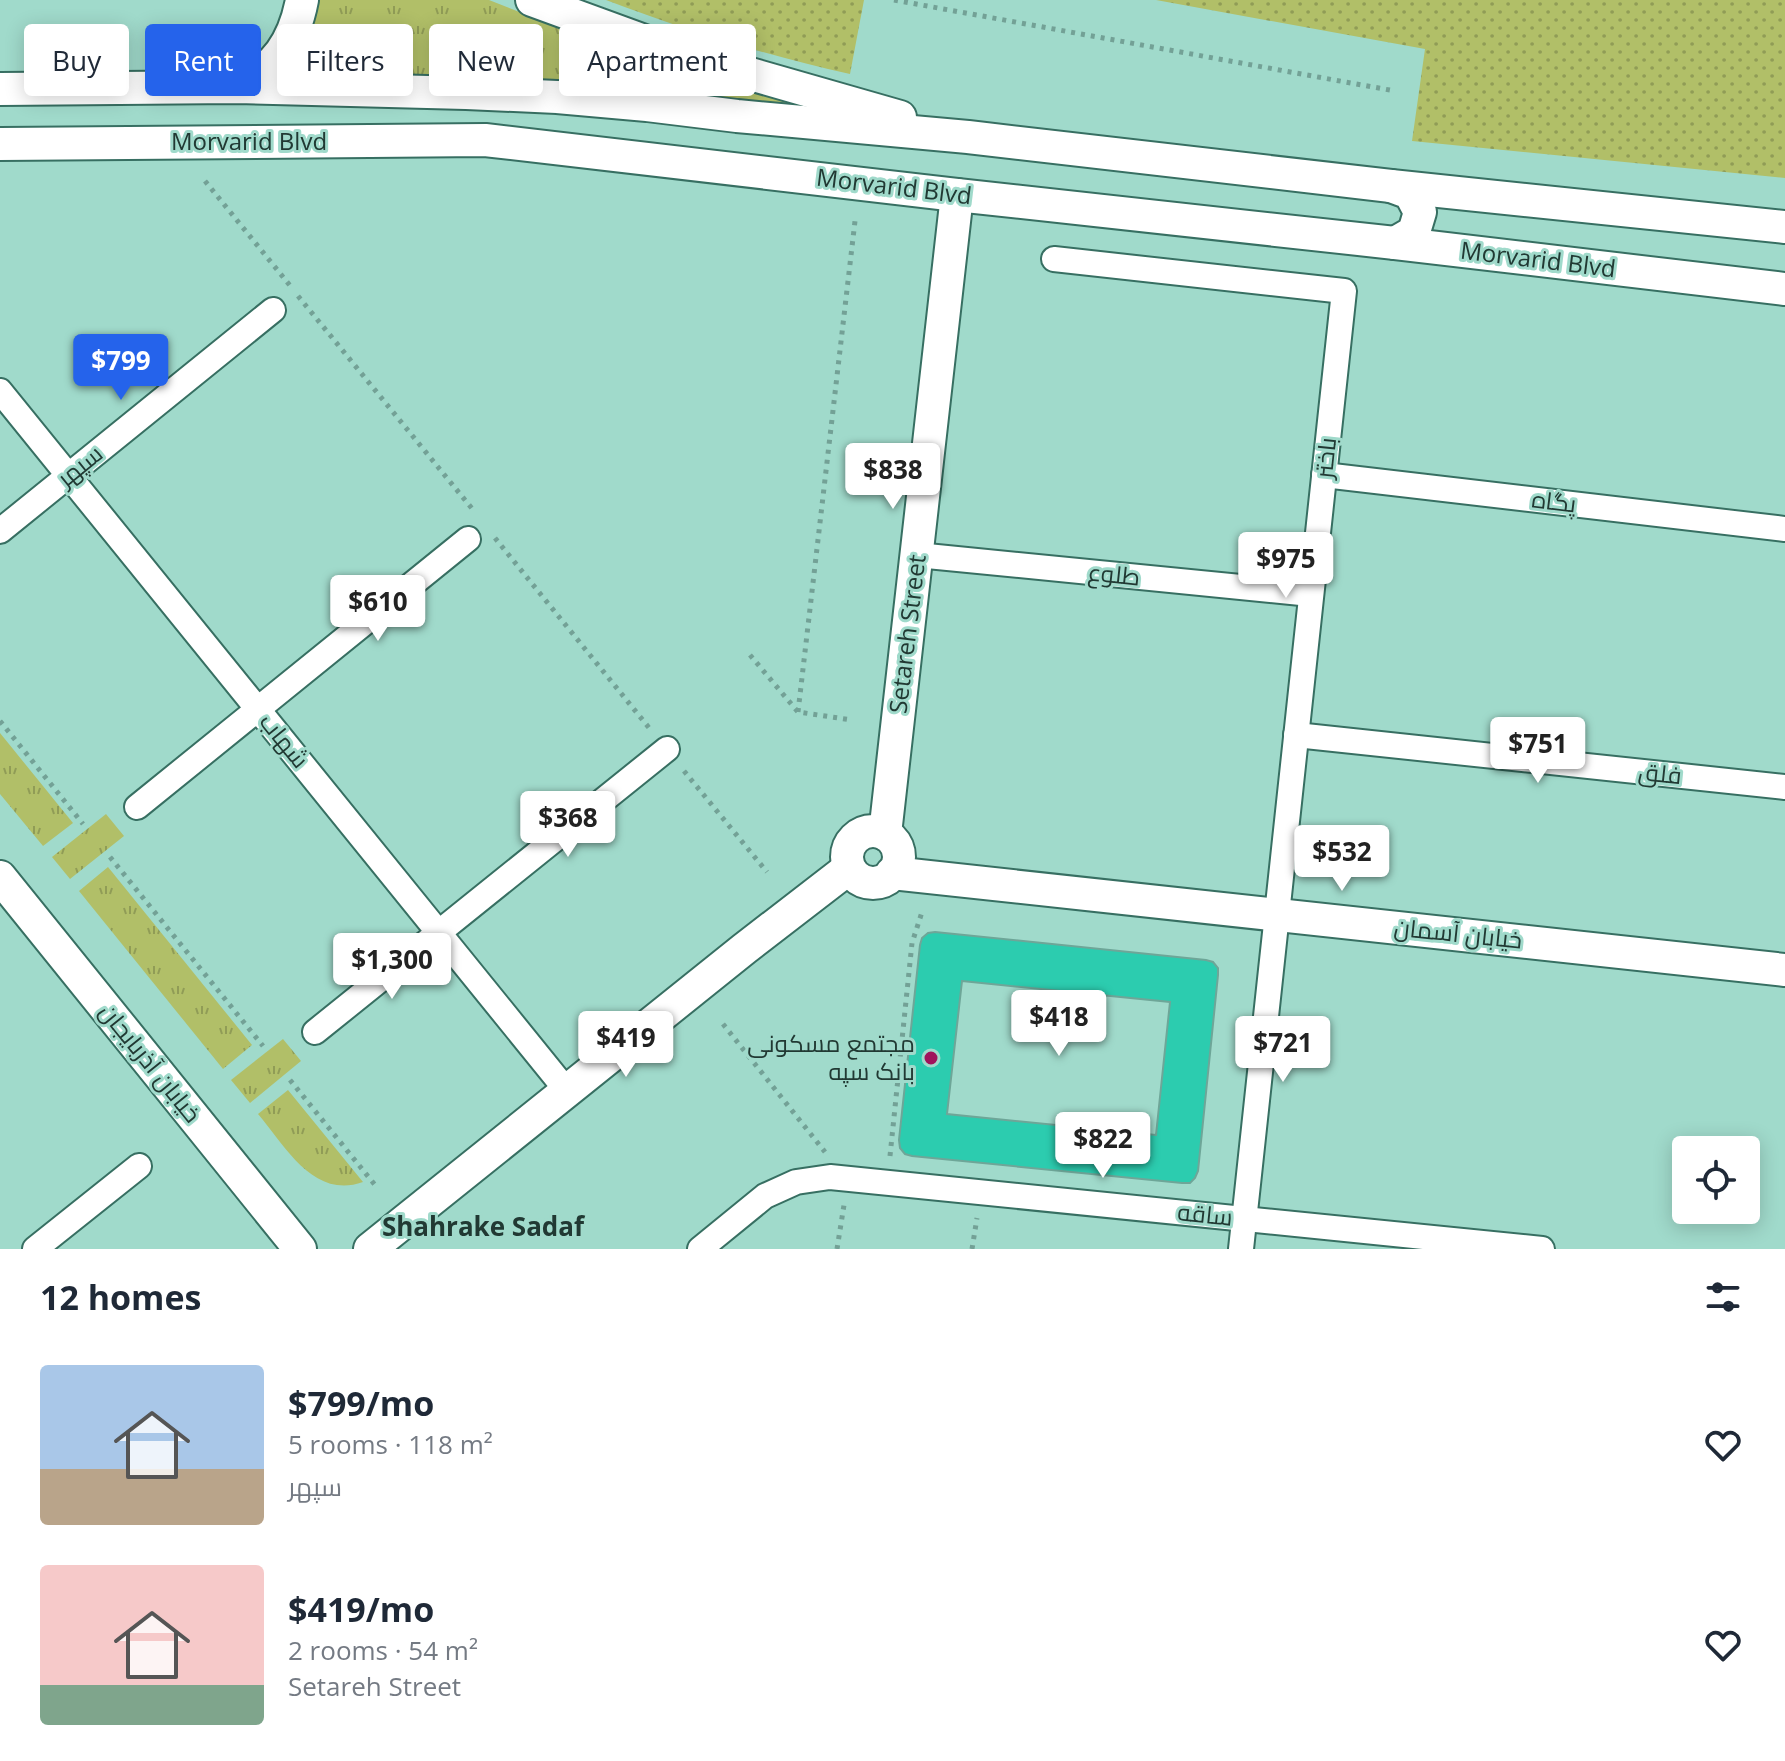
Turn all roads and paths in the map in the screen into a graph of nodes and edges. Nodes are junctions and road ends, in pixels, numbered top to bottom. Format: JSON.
{"nodes":[{"id":1,"x":302,"y":0,"type":"edge"},
{"id":2,"x":532,"y":0,"type":"edge"},
{"id":3,"x":894,"y":0,"type":"edge"},
{"id":4,"x":261,"y":73,"type":"edge"},
{"id":5,"x":145,"y":88,"type":"edge"},
{"id":6,"x":261,"y":88,"type":"edge"},
{"id":7,"x":0,"y":89,"type":"edge"},
{"id":8,"x":1395,"y":91,"type":"dead end"},
{"id":9,"x":968,"y":137,"type":"junction"},
{"id":10,"x":0,"y":144,"type":"edge"},
{"id":11,"x":205,"y":181,"type":"dead end"},
{"id":12,"x":1391,"y":186,"type":"junction"},
{"id":13,"x":957,"y":195,"type":"junction"},
{"id":14,"x":855,"y":221,"type":"dead end"},
{"id":15,"x":1785,"y":227,"type":"edge"},
{"id":16,"x":1395,"y":243,"type":"junction"},
{"id":17,"x":1054,"y":259,"type":"dead end"},
{"id":18,"x":277,"y":270,"type":"dead end"},
{"id":19,"x":1785,"y":289,"type":"edge"},
{"id":20,"x":273,"y":310,"type":"dead end"},
{"id":21,"x":0,"y":391,"type":"edge"},
{"id":22,"x":68,"y":475,"type":"junction"},
{"id":23,"x":1324,"y":475,"type":"junction"},
{"id":24,"x":1785,"y":529,"type":"edge"},
{"id":25,"x":0,"y":531,"type":"edge"},
{"id":26,"x":468,"y":539,"type":"dead end"},
{"id":27,"x":917,"y":555,"type":"junction"},
{"id":28,"x":1311,"y":594,"type":"junction"},
{"id":29,"x":750,"y":655,"type":"dead end"},
{"id":30,"x":258,"y":709,"type":"junction"},
{"id":31,"x":798,"y":712,"type":"junction"},
{"id":32,"x":852,"y":720,"type":"dead end"},
{"id":33,"x":0,"y":721,"type":"edge"},
{"id":34,"x":1296,"y":735,"type":"junction"},
{"id":35,"x":667,"y":749,"type":"joint"},
{"id":36,"x":1785,"y":787,"type":"edge"},
{"id":37,"x":137,"y":807,"type":"dead end"},
{"id":38,"x":83,"y":824,"type":"dead end"},
{"id":39,"x":885,"y":834,"type":"junction"},
{"id":40,"x":110,"y":857,"type":"dead end"},
{"id":41,"x":849,"y":868,"type":"junction"},
{"id":42,"x":767,"y":872,"type":"dead end"},
{"id":43,"x":892,"y":873,"type":"junction"},
{"id":44,"x":0,"y":877,"type":"edge"},
{"id":45,"x":922,"y":912,"type":"dead end"},
{"id":46,"x":1277,"y":915,"type":"junction"},
{"id":47,"x":438,"y":932,"type":"junction"},
{"id":48,"x":1785,"y":970,"type":"edge"},
{"id":49,"x":723,"y":1024,"type":"dead end"},
{"id":50,"x":315,"y":1032,"type":"dead end"},
{"id":51,"x":263,"y":1046,"type":"dead end"},
{"id":52,"x":290,"y":1080,"type":"dead end"},
{"id":53,"x":567,"y":1091,"type":"junction"},
{"id":54,"x":829,"y":1156,"type":"dead end"},
{"id":55,"x":890,"y":1161,"type":"dead end"},
{"id":56,"x":139,"y":1166,"type":"dead end"},
{"id":57,"x":375,"y":1185,"type":"dead end"},
{"id":58,"x":844,"y":1200,"type":"dead end"},
{"id":59,"x":977,"y":1213,"type":"dead end"},
{"id":60,"x":1244,"y":1219,"type":"junction"},
{"id":61,"x":35,"y":1249,"type":"edge"},
{"id":62,"x":300,"y":1249,"type":"edge"},
{"id":63,"x":370,"y":1249,"type":"edge"},
{"id":64,"x":700,"y":1249,"type":"edge"},
{"id":65,"x":837,"y":1249,"type":"edge"},
{"id":66,"x":972,"y":1249,"type":"edge"},
{"id":67,"x":1241,"y":1249,"type":"edge"},
{"id":68,"x":1542,"y":1249,"type":"edge"}],
"edges":[{"from":1,"to":4,"type":"street"},
{"from":2,"to":9,"type":"street"},
{"from":3,"to":8,"type":"path"},
{"from":5,"to":7,"type":"street"},
{"from":6,"to":9,"type":"street"},
{"from":9,"to":12,"type":"street"},
{"from":10,"to":13,"type":"street","name":"Morvarid Blvd"},
{"from":11,"to":18,"type":"path"},
{"from":12,"to":15,"type":"street"},
{"from":12,"to":16,"type":"street"},
{"from":13,"to":16,"type":"street","name":"Morvarid Blvd"},
{"from":13,"to":27,"type":"street","name":"Setareh Street"},
{"from":14,"to":31,"type":"path"},
{"from":16,"to":19,"type":"street","name":"Morvarid Blvd"},
{"from":17,"to":23,"type":"street","name":"باختر"},
{"from":20,"to":22,"type":"street","name":"سپهر"},
{"from":21,"to":22,"type":"street","name":"شهاب"},
{"from":22,"to":25,"type":"street","name":"سپهر"},
{"from":22,"to":30,"type":"street","name":"شهاب"},
{"from":23,"to":24,"type":"street","name":"پگاه"},
{"from":23,"to":28,"type":"street","name":"باختر"},
{"from":26,"to":30,"type":"street"},
{"from":27,"to":28,"type":"street","name":"طلوع"},
{"from":27,"to":39,"type":"street","name":"Setareh Street"},
{"from":28,"to":34,"type":"street","name":"باختر"},
{"from":29,"to":31,"type":"path"},
{"from":30,"to":37,"type":"street"},
{"from":30,"to":47,"type":"street","name":"شهاب"},
{"from":31,"to":32,"type":"path"},
{"from":33,"to":38,"type":"path"},
{"from":34,"to":36,"type":"street","name":"فلق"},
{"from":34,"to":46,"type":"street","name":"باختر"},
{"from":35,"to":42,"type":"path"},
{"from":35,"to":47,"type":"street"},
{"from":39,"to":41,"type":"street"},
{"from":39,"to":43,"type":"street"},
{"from":40,"to":51,"type":"path"},
{"from":41,"to":43,"type":"street"},
{"from":41,"to":53,"type":"street"},
{"from":43,"to":46,"type":"street","name":"خیابان آسمان"},
{"from":44,"to":62,"type":"street","name":"خیابان آذربایجان"},
{"from":45,"to":55,"type":"path"},
{"from":46,"to":48,"type":"street","name":"خیابان آسمان"},
{"from":46,"to":60,"type":"street","name":"باختر"},
{"from":47,"to":50,"type":"street"},
{"from":47,"to":53,"type":"street","name":"شهاب"},
{"from":49,"to":54,"type":"path"},
{"from":52,"to":57,"type":"path"},
{"from":53,"to":63,"type":"street"},
{"from":56,"to":61,"type":"street"},
{"from":58,"to":65,"type":"path"},
{"from":59,"to":66,"type":"path"},
{"from":60,"to":64,"type":"street","name":"ساقه"},
{"from":60,"to":67,"type":"street","name":"باختر"},
{"from":60,"to":68,"type":"street","name":"ساقه"}]}
